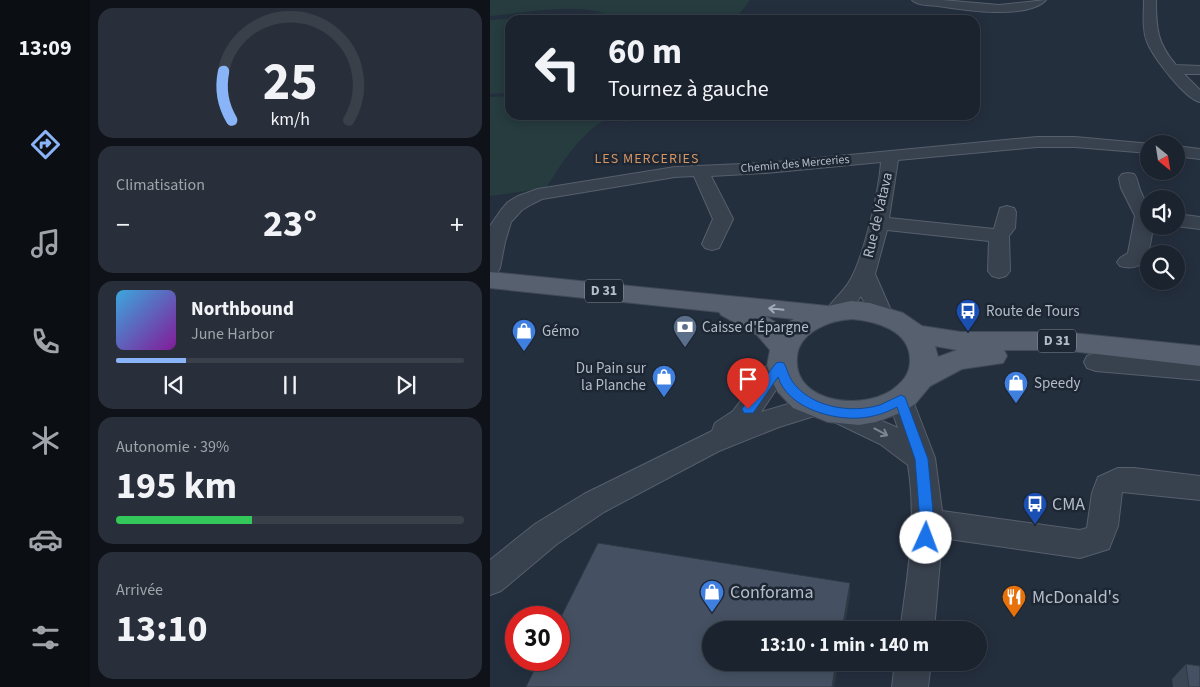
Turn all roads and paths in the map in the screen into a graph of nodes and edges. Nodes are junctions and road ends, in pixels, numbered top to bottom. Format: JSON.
{"nodes":[{"id":1,"x":918,"y":0,"type":"edge"},
{"id":2,"x":1040,"y":0,"type":"edge"},
{"id":3,"x":1150,"y":0,"type":"edge"},
{"id":4,"x":1172,"y":69,"type":"junction"},
{"id":5,"x":1200,"y":70,"type":"edge"},
{"id":6,"x":1200,"y":98,"type":"edge"},
{"id":7,"x":1140,"y":147,"type":"edge"},
{"id":8,"x":1185,"y":152,"type":"edge"},
{"id":9,"x":1200,"y":154,"type":"edge"},
{"id":10,"x":888,"y":155,"type":"junction"},
{"id":11,"x":700,"y":171,"type":"junction"},
{"id":12,"x":1128,"y":178,"type":"dead end"},
{"id":13,"x":1140,"y":204,"type":"edge"},
{"id":14,"x":1007,"y":212,"type":"dead end"},
{"id":15,"x":1185,"y":221,"type":"edge"},
{"id":16,"x":1200,"y":223,"type":"edge"},
{"id":17,"x":879,"y":224,"type":"junction"},
{"id":18,"x":1143,"y":235,"type":"edge"},
{"id":19,"x":999,"y":236,"type":"junction"},
{"id":20,"x":712,"y":244,"type":"dead end"},
{"id":21,"x":1127,"y":262,"type":"dead end"},
{"id":22,"x":490,"y":268,"type":"edge"},
{"id":23,"x":999,"y":271,"type":"dead end"},
{"id":24,"x":864,"y":274,"type":"junction"},
{"id":25,"x":490,"y":280,"type":"edge"},
{"id":26,"x":718,"y":302,"type":"junction"},
{"id":27,"x":830,"y":313,"type":"junction"},
{"id":28,"x":882,"y":315,"type":"junction"},
{"id":29,"x":914,"y":334,"type":"junction"},
{"id":30,"x":1200,"y":356,"type":"edge"},
{"id":31,"x":781,"y":357,"type":"junction"},
{"id":32,"x":1096,"y":362,"type":"junction"},
{"id":33,"x":1200,"y":371,"type":"edge"},
{"id":34,"x":1200,"y":375,"type":"edge"},
{"id":35,"x":922,"y":378,"type":"junction"},
{"id":36,"x":901,"y":400,"type":"junction"},
{"id":37,"x":826,"y":409,"type":"junction"},
{"id":38,"x":708,"y":443,"type":"junction"},
{"id":39,"x":921,"y":459,"type":"junction"},
{"id":40,"x":1200,"y":488,"type":"edge"},
{"id":41,"x":927,"y":522,"type":"junction"},
{"id":42,"x":490,"y":580,"type":"edge"},
{"id":43,"x":918,"y":621,"type":"edge"},
{"id":44,"x":912,"y":671,"type":"edge"},
{"id":45,"x":910,"y":687,"type":"edge"}],
"edges":[{"from":1,"to":2,"type":"street"},
{"from":3,"to":4,"type":"street"},
{"from":4,"to":5,"type":"street"},
{"from":4,"to":6,"type":"street"},
{"from":7,"to":10,"type":"street","name":"Chemin des Merceries"},
{"from":8,"to":9,"type":"street"},
{"from":10,"to":11,"type":"street","name":"Chemin des Merceries"},
{"from":10,"to":17,"type":"street","name":"Rue de Vatava"},
{"from":11,"to":20,"type":"street"},
{"from":11,"to":22,"type":"street","name":"Chemin des Merceries"},
{"from":12,"to":13,"type":"street"},
{"from":14,"to":19,"type":"street"},
{"from":15,"to":16,"type":"street"},
{"from":17,"to":19,"type":"street"},
{"from":17,"to":24,"type":"street","name":"Rue de Vatava"},
{"from":18,"to":21,"type":"street"},
{"from":19,"to":23,"type":"street"},
{"from":24,"to":27,"type":"street","name":"Rue de Vatava"},
{"from":24,"to":28,"type":"street","name":"Rue de Vatava"},
{"from":25,"to":26,"type":"main road","number":"D 31"},
{"from":27,"to":26,"type":"main road","number":"D 31","one_way":true},
{"from":26,"to":31,"type":"main road","number":"D 31"},
{"from":27,"to":28,"type":"main road"},
{"from":27,"to":31,"type":"main road"},
{"from":28,"to":29,"type":"main road"},
{"from":29,"to":30,"type":"main road","number":"D 31"},
{"from":29,"to":35,"type":"main road"},
{"from":31,"to":37,"type":"main road"},
{"from":31,"to":38,"type":"street"},
{"from":32,"to":33,"type":"street"},
{"from":32,"to":34,"type":"main road"},
{"from":32,"to":35,"type":"main road"},
{"from":35,"to":36,"type":"main road"},
{"from":36,"to":37,"type":"main road"},
{"from":36,"to":39,"type":"street"},
{"from":37,"to":38,"type":"street"},
{"from":37,"to":39,"type":"street","one_way":true},
{"from":38,"to":42,"type":"street"},
{"from":39,"to":41,"type":"street"},
{"from":40,"to":41,"type":"street"},
{"from":41,"to":43,"type":"street"},
{"from":44,"to":45,"type":"street"}]}
